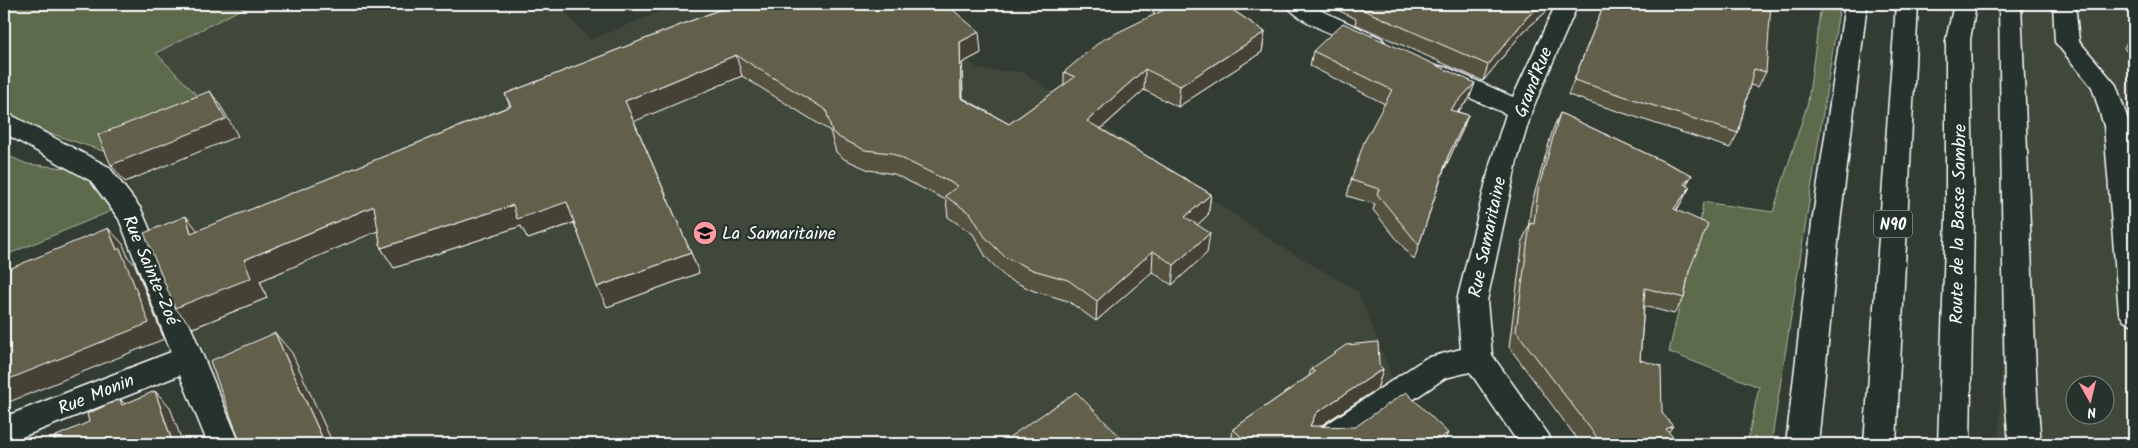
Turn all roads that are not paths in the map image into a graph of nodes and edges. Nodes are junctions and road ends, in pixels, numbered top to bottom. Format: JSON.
{"nodes":[{"id":1,"x":1297,"y":4,"type":"edge"},
{"id":2,"x":1567,"y":4,"type":"edge"},
{"id":3,"x":1856,"y":4,"type":"edge"},
{"id":4,"x":1906,"y":4,"type":"edge"},
{"id":5,"x":1964,"y":4,"type":"edge"},
{"id":6,"x":2010,"y":4,"type":"edge"},
{"id":7,"x":2064,"y":4,"type":"edge"},
{"id":8,"x":1394,"y":53,"type":"edge"},
{"id":9,"x":1421,"y":65,"type":"edge"},
{"id":10,"x":1520,"y":110,"type":"junction"},
{"id":11,"x":4,"y":122,"type":"edge"},
{"id":12,"x":1504,"y":161,"type":"joint"},
{"id":13,"x":2134,"y":313,"type":"edge"},
{"id":14,"x":189,"y":358,"type":"junction"},
{"id":15,"x":1477,"y":358,"type":"junction"},
{"id":16,"x":4,"y":431,"type":"edge"},
{"id":17,"x":224,"y":444,"type":"edge"},
{"id":18,"x":1323,"y":444,"type":"edge"},
{"id":19,"x":1538,"y":444,"type":"edge"},
{"id":20,"x":1802,"y":444,"type":"edge"},
{"id":21,"x":1880,"y":444,"type":"edge"},
{"id":22,"x":1954,"y":444,"type":"edge"},
{"id":23,"x":2025,"y":444,"type":"edge"}],
"edges":[{"from":1,"to":8,"type":"main road"},
{"from":2,"to":10,"type":"main road","name":"Grand'Rue"},
{"from":3,"to":20,"type":"main road"},
{"from":4,"to":21,"type":"main road","number":"N90"},
{"from":5,"to":22,"type":"main road","name":"Route de la Basse Sambre"},
{"from":6,"to":23,"type":"main road"},
{"from":7,"to":13,"type":"main road"},
{"from":9,"to":10,"type":"main road"},
{"from":10,"to":12,"type":"main road","name":"Grand'Rue"},
{"from":11,"to":14,"type":"main road","name":"Rue Sainte-Zoé"},
{"from":12,"to":15,"type":"main road","name":"Rue Samaritaine"},
{"from":14,"to":16,"type":"main road","name":"Rue Monin"},
{"from":14,"to":17,"type":"main road","name":"Rue Sainte-Zoé"},
{"from":15,"to":18,"type":"main road"},
{"from":15,"to":19,"type":"main road"}]}
